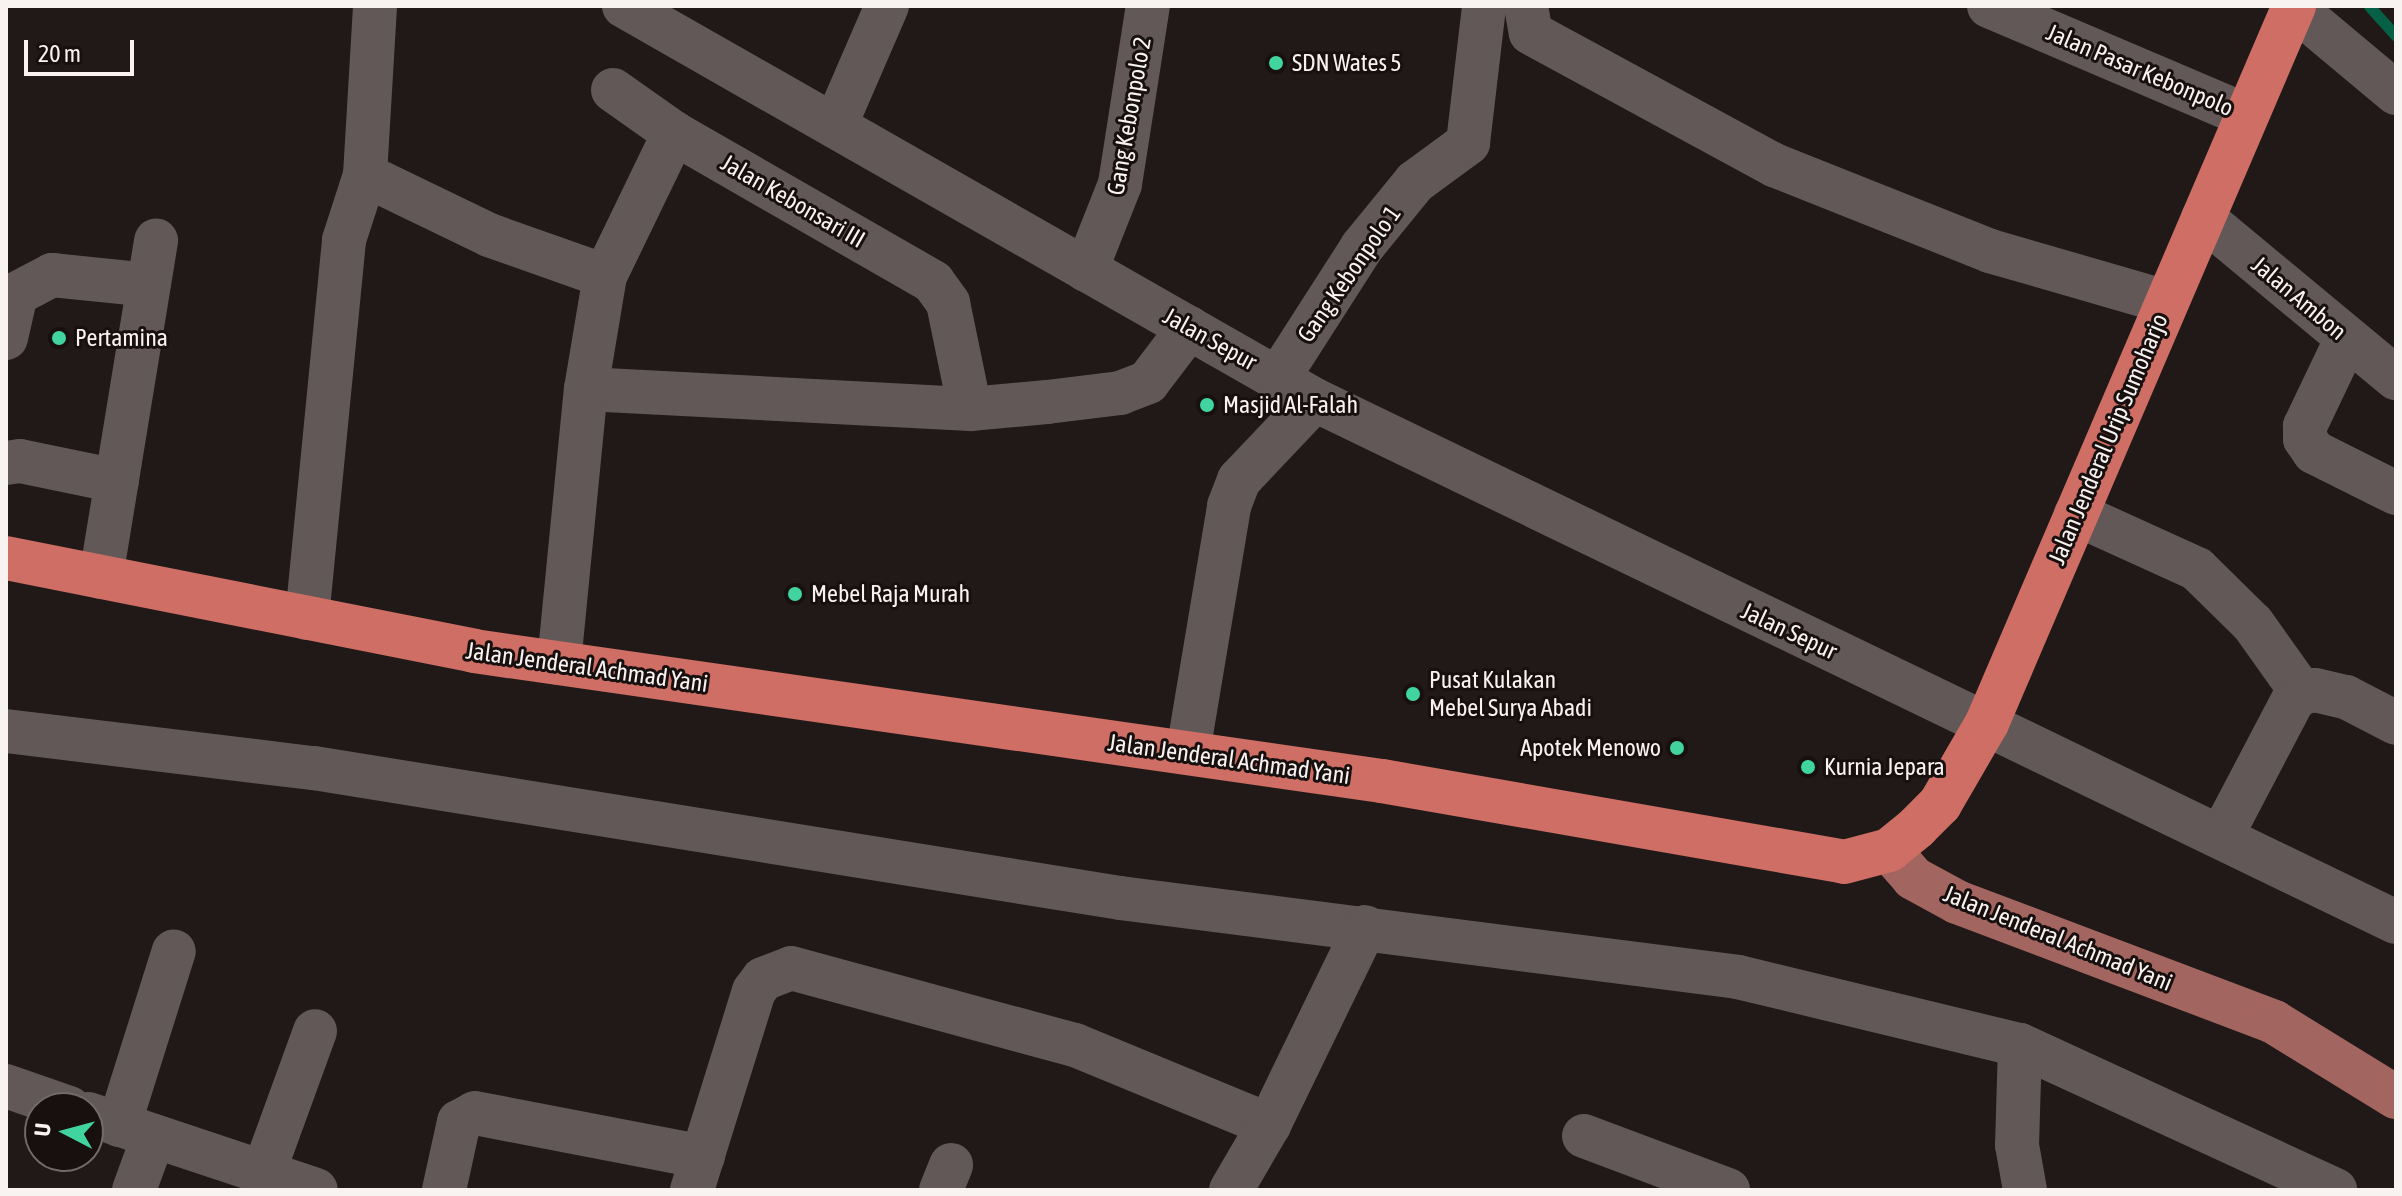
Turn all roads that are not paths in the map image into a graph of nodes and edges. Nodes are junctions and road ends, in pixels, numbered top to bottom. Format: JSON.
{"nodes":[{"id":1,"x":375,"y":6,"type":"edge"},
{"id":2,"x":624,"y":6,"type":"edge"},
{"id":3,"x":887,"y":6,"type":"edge"},
{"id":4,"x":1148,"y":6,"type":"edge"},
{"id":5,"x":1484,"y":6,"type":"edge"},
{"id":6,"x":1526,"y":6,"type":"edge"},
{"id":7,"x":1989,"y":6,"type":"edge"},
{"id":8,"x":2293,"y":7,"type":"edge"},
{"id":9,"x":613,"y":90,"type":"dead end"},
{"id":10,"x":2396,"y":93,"type":"edge"},
{"id":11,"x":2247,"y":116,"type":"junction"},
{"id":12,"x":835,"y":126,"type":"junction"},
{"id":13,"x":674,"y":133,"type":"junction"},
{"id":14,"x":365,"y":175,"type":"junction"},
{"id":15,"x":2203,"y":218,"type":"junction"},
{"id":16,"x":156,"y":240,"type":"dead end"},
{"id":17,"x":1086,"y":270,"type":"junction"},
{"id":18,"x":605,"y":276,"type":"junction"},
{"id":19,"x":148,"y":285,"type":"junction"},
{"id":20,"x":2167,"y":302,"type":"junction"},
{"id":21,"x":1189,"y":328,"type":"junction"},
{"id":22,"x":6,"y":338,"type":"edge"},
{"id":23,"x":2347,"y":338,"type":"junction"},
{"id":24,"x":1278,"y":378,"type":"junction"},
{"id":25,"x":2396,"y":378,"type":"edge"},
{"id":26,"x":586,"y":389,"type":"junction"},
{"id":27,"x":1315,"y":400,"type":"junction"},
{"id":28,"x":970,"y":409,"type":"junction"},
{"id":29,"x":6,"y":463,"type":"edge"},
{"id":30,"x":117,"y":481,"type":"junction"},
{"id":31,"x":2396,"y":493,"type":"edge"},
{"id":32,"x":2076,"y":514,"type":"junction"},
{"id":33,"x":6,"y":558,"type":"edge"},
{"id":34,"x":101,"y":577,"type":"junction"},
{"id":35,"x":307,"y":618,"type":"junction"},
{"id":36,"x":559,"y":663,"type":"junction"},
{"id":37,"x":2302,"y":693,"type":"junction"},
{"id":38,"x":1987,"y":723,"type":"junction"},
{"id":39,"x":2396,"y":723,"type":"edge"},
{"id":40,"x":6,"y":731,"type":"edge"},
{"id":41,"x":1188,"y":752,"type":"junction"},
{"id":42,"x":2221,"y":837,"type":"junction"},
{"id":43,"x":1889,"y":850,"type":"junction"},
{"id":44,"x":2396,"y":922,"type":"edge"},
{"id":45,"x":1365,"y":927,"type":"junction"},
{"id":46,"x":174,"y":951,"type":"dead end"},
{"id":47,"x":315,"y":1031,"type":"dead end"},
{"id":48,"x":2020,"y":1045,"type":"junction"},
{"id":49,"x":2396,"y":1097,"type":"edge"},
{"id":50,"x":1269,"y":1125,"type":"junction"},
{"id":51,"x":120,"y":1126,"type":"edge"},
{"id":52,"x":1584,"y":1136,"type":"dead end"},
{"id":53,"x":697,"y":1173,"type":"edge"},
{"id":54,"x":263,"y":1174,"type":"junction"},
{"id":55,"x":134,"y":1190,"type":"edge"},
{"id":56,"x":316,"y":1190,"type":"edge"},
{"id":57,"x":444,"y":1190,"type":"edge"},
{"id":58,"x":1231,"y":1190,"type":"edge"},
{"id":59,"x":1728,"y":1190,"type":"edge"},
{"id":60,"x":2025,"y":1190,"type":"edge"},
{"id":61,"x":2335,"y":1190,"type":"edge"}],
"edges":[{"from":1,"to":14,"type":"street"},
{"from":2,"to":12,"type":"street","name":"Jalan Sepur"},
{"from":3,"to":12,"type":"street"},
{"from":4,"to":17,"type":"street","name":"Gang Kebonpolo 2"},
{"from":5,"to":24,"type":"street","name":"Gang Kebonpolo 1"},
{"from":6,"to":20,"type":"street"},
{"from":7,"to":11,"type":"street","name":"Jalan Pasar Kebonpolo"},
{"from":8,"to":10,"type":"street"},
{"from":8,"to":11,"type":"highway","name":"Jalan Jenderal Urip Sumoharjo"},
{"from":9,"to":13,"type":"street","name":"Jalan Kebonsari III"},
{"from":11,"to":15,"type":"highway","name":"Jalan Jenderal Urip Sumoharjo"},
{"from":12,"to":17,"type":"street","name":"Jalan Sepur"},
{"from":13,"to":18,"type":"street"},
{"from":13,"to":28,"type":"street","name":"Jalan Kebonsari III"},
{"from":14,"to":18,"type":"street"},
{"from":14,"to":35,"type":"street"},
{"from":15,"to":20,"type":"highway","name":"Jalan Jenderal Urip Sumoharjo"},
{"from":15,"to":23,"type":"street","name":"Jalan Ambon"},
{"from":16,"to":19,"type":"street"},
{"from":17,"to":21,"type":"street","name":"Jalan Sepur"},
{"from":18,"to":26,"type":"street"},
{"from":19,"to":22,"type":"street"},
{"from":19,"to":30,"type":"street"},
{"from":20,"to":32,"type":"highway","name":"Jalan Jenderal Urip Sumoharjo"},
{"from":21,"to":24,"type":"street","name":"Jalan Sepur"},
{"from":21,"to":28,"type":"street"},
{"from":23,"to":25,"type":"street","name":"Jalan Ambon"},
{"from":23,"to":31,"type":"street"},
{"from":24,"to":27,"type":"street","name":"Jalan Sepur"},
{"from":26,"to":28,"type":"street"},
{"from":26,"to":36,"type":"street"},
{"from":27,"to":38,"type":"street","name":"Jalan Sepur"},
{"from":27,"to":41,"type":"street"},
{"from":29,"to":30,"type":"street"},
{"from":30,"to":34,"type":"street"},
{"from":32,"to":37,"type":"street"},
{"from":32,"to":38,"type":"highway","name":"Jalan Jenderal Urip Sumoharjo"},
{"from":33,"to":34,"type":"highway","name":"Jalan Jenderal Achmad Yani"},
{"from":34,"to":35,"type":"highway","name":"Jalan Jenderal Achmad Yani"},
{"from":35,"to":36,"type":"highway","name":"Jalan Jenderal Achmad Yani"},
{"from":36,"to":41,"type":"highway","name":"Jalan Jenderal Achmad Yani"},
{"from":37,"to":39,"type":"street"},
{"from":37,"to":42,"type":"street"},
{"from":38,"to":42,"type":"street","name":"Jalan Sepur"},
{"from":38,"to":43,"type":"highway","name":"Jalan Jenderal Urip Sumoharjo"},
{"from":40,"to":45,"type":"street"},
{"from":41,"to":43,"type":"highway","name":"Jalan Jenderal Achmad Yani"},
{"from":42,"to":44,"type":"street","name":"Jalan Sepur"},
{"from":43,"to":49,"type":"main road","name":"Jalan Jenderal Achmad Yani"},
{"from":45,"to":48,"type":"street"},
{"from":45,"to":50,"type":"street"},
{"from":46,"to":51,"type":"street"},
{"from":47,"to":54,"type":"street"},
{"from":48,"to":60,"type":"street"},
{"from":48,"to":61,"type":"street"},
{"from":50,"to":53,"type":"street"},
{"from":50,"to":58,"type":"street"},
{"from":51,"to":54,"type":"street"},
{"from":51,"to":55,"type":"street"},
{"from":52,"to":59,"type":"street"},
{"from":53,"to":57,"type":"street"},
{"from":54,"to":56,"type":"street"}]}
